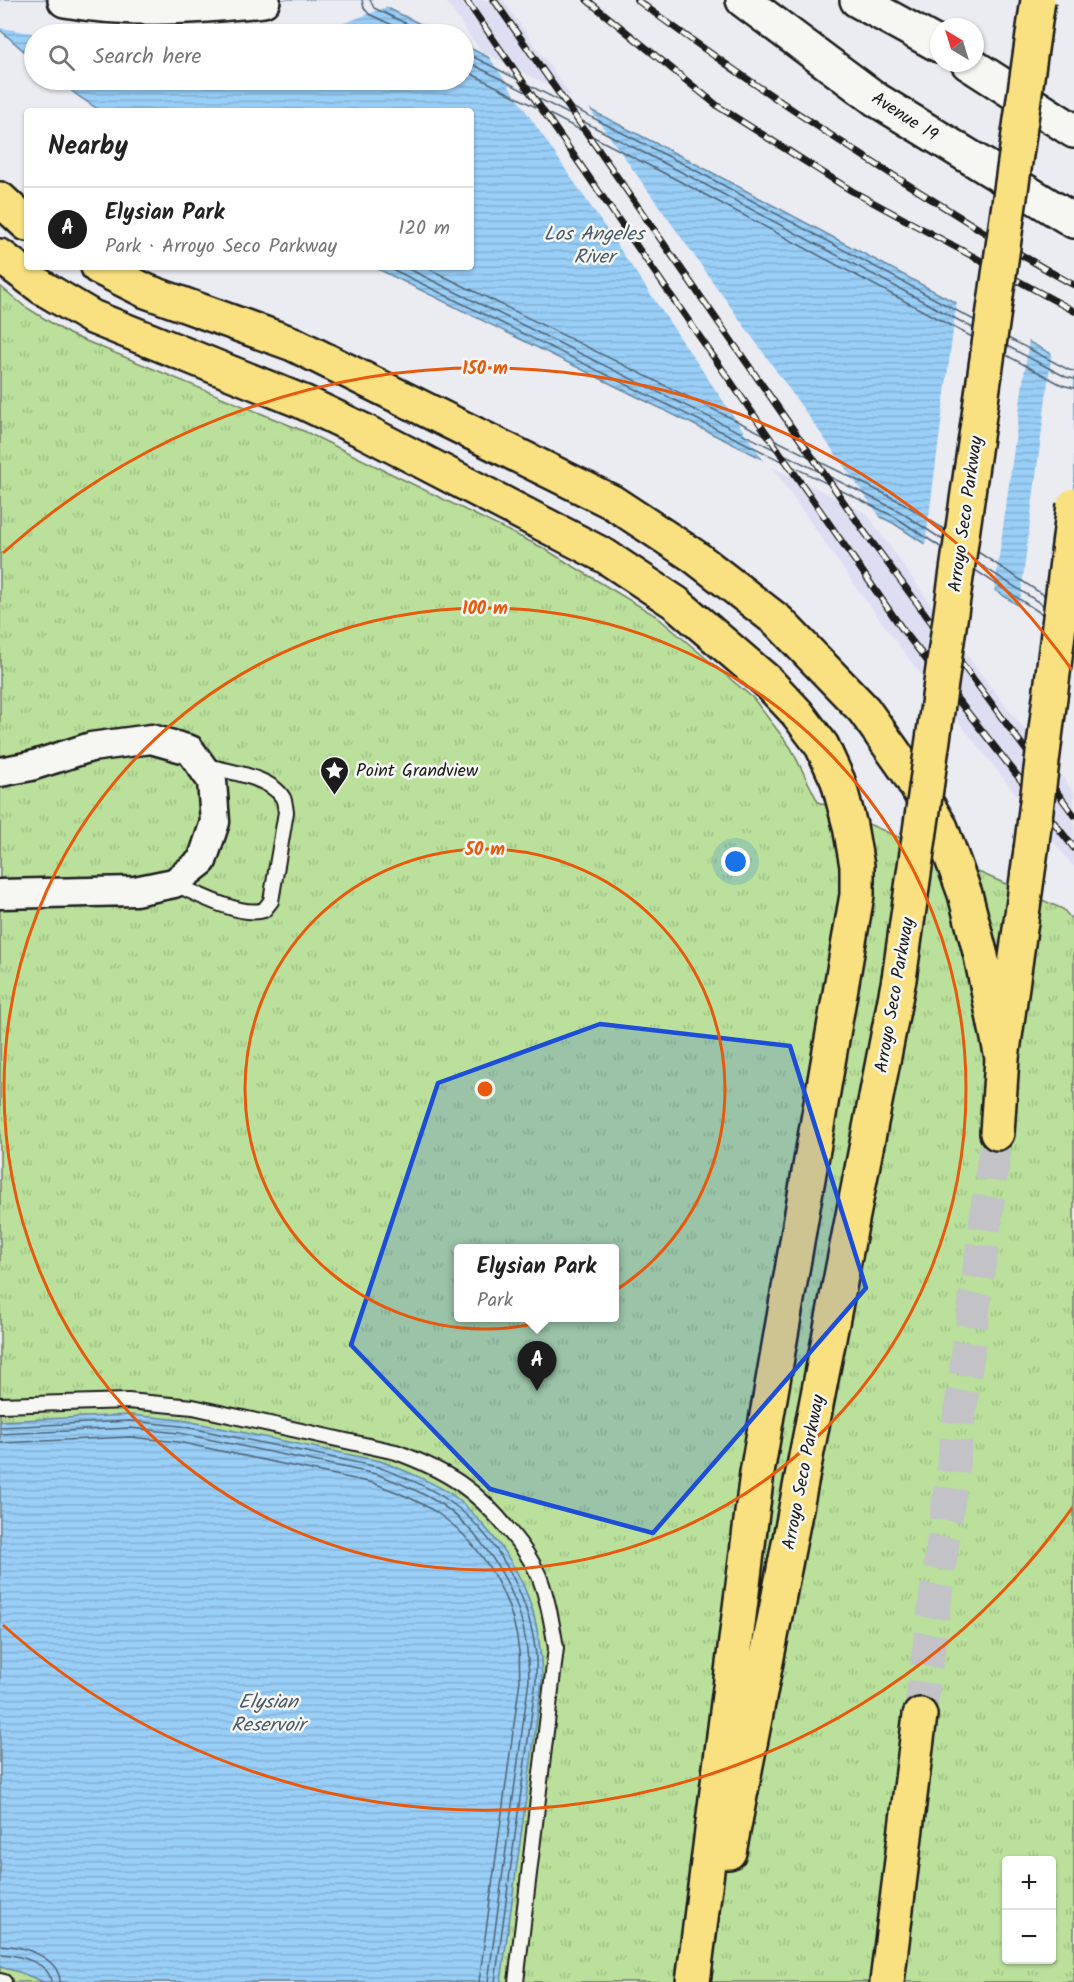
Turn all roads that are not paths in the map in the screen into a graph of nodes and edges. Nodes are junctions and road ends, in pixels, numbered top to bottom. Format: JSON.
{"nodes":[{"id":1,"x":64,"y":0,"type":"edge"},
{"id":2,"x":263,"y":0,"type":"edge"},
{"id":3,"x":743,"y":0,"type":"edge"},
{"id":4,"x":857,"y":0,"type":"edge"},
{"id":5,"x":1038,"y":0,"type":"edge"},
{"id":6,"x":930,"y":40,"type":"edge"},
{"id":7,"x":982,"y":72,"type":"edge"},
{"id":8,"x":1074,"y":131,"type":"edge"},
{"id":9,"x":0,"y":199,"type":"edge"},
{"id":10,"x":24,"y":221,"type":"edge"},
{"id":11,"x":1074,"y":221,"type":"edge"},
{"id":12,"x":0,"y":256,"type":"edge"},
{"id":13,"x":104,"y":270,"type":"edge"},
{"id":14,"x":1074,"y":505,"type":"edge"},
{"id":15,"x":200,"y":764,"type":"junction"},
{"id":16,"x":0,"y":772,"type":"edge"},
{"id":17,"x":174,"y":883,"type":"junction"},
{"id":18,"x":0,"y":894,"type":"edge"},
{"id":19,"x":1002,"y":1058,"type":"junction"},
{"id":20,"x":997,"y":1133,"type":"tunnel mouth"},
{"id":21,"x":0,"y":1405,"type":"edge"},
{"id":22,"x":920,"y":1715,"type":"tunnel mouth"},
{"id":23,"x":516,"y":1982,"type":"edge"},
{"id":24,"x":693,"y":1982,"type":"edge"},
{"id":25,"x":704,"y":1982,"type":"edge"},
{"id":26,"x":887,"y":1982,"type":"edge"}],
"edges":[{"from":1,"to":2,"type":"street"},
{"from":3,"to":11,"type":"street","name":"Avenue 19"},
{"from":4,"to":6,"type":"street"},
{"from":5,"to":25,"type":"highway","name":"Arroyo Seco Parkway","bridge":true},
{"from":7,"to":8,"type":"street"},
{"from":9,"to":10,"type":"highway"},
{"from":12,"to":24,"type":"highway"},
{"from":13,"to":19,"type":"highway"},
{"from":14,"to":19,"type":"highway","bridge":true},
{"from":15,"to":16,"type":"street"},
{"from":15,"to":17,"type":"street"},
{"from":15,"to":17,"type":"lane"},
{"from":17,"to":18,"type":"street"},
{"from":19,"to":20,"type":"highway"},
{"from":21,"to":23,"type":"lane"},
{"from":22,"to":26,"type":"highway"}]}
